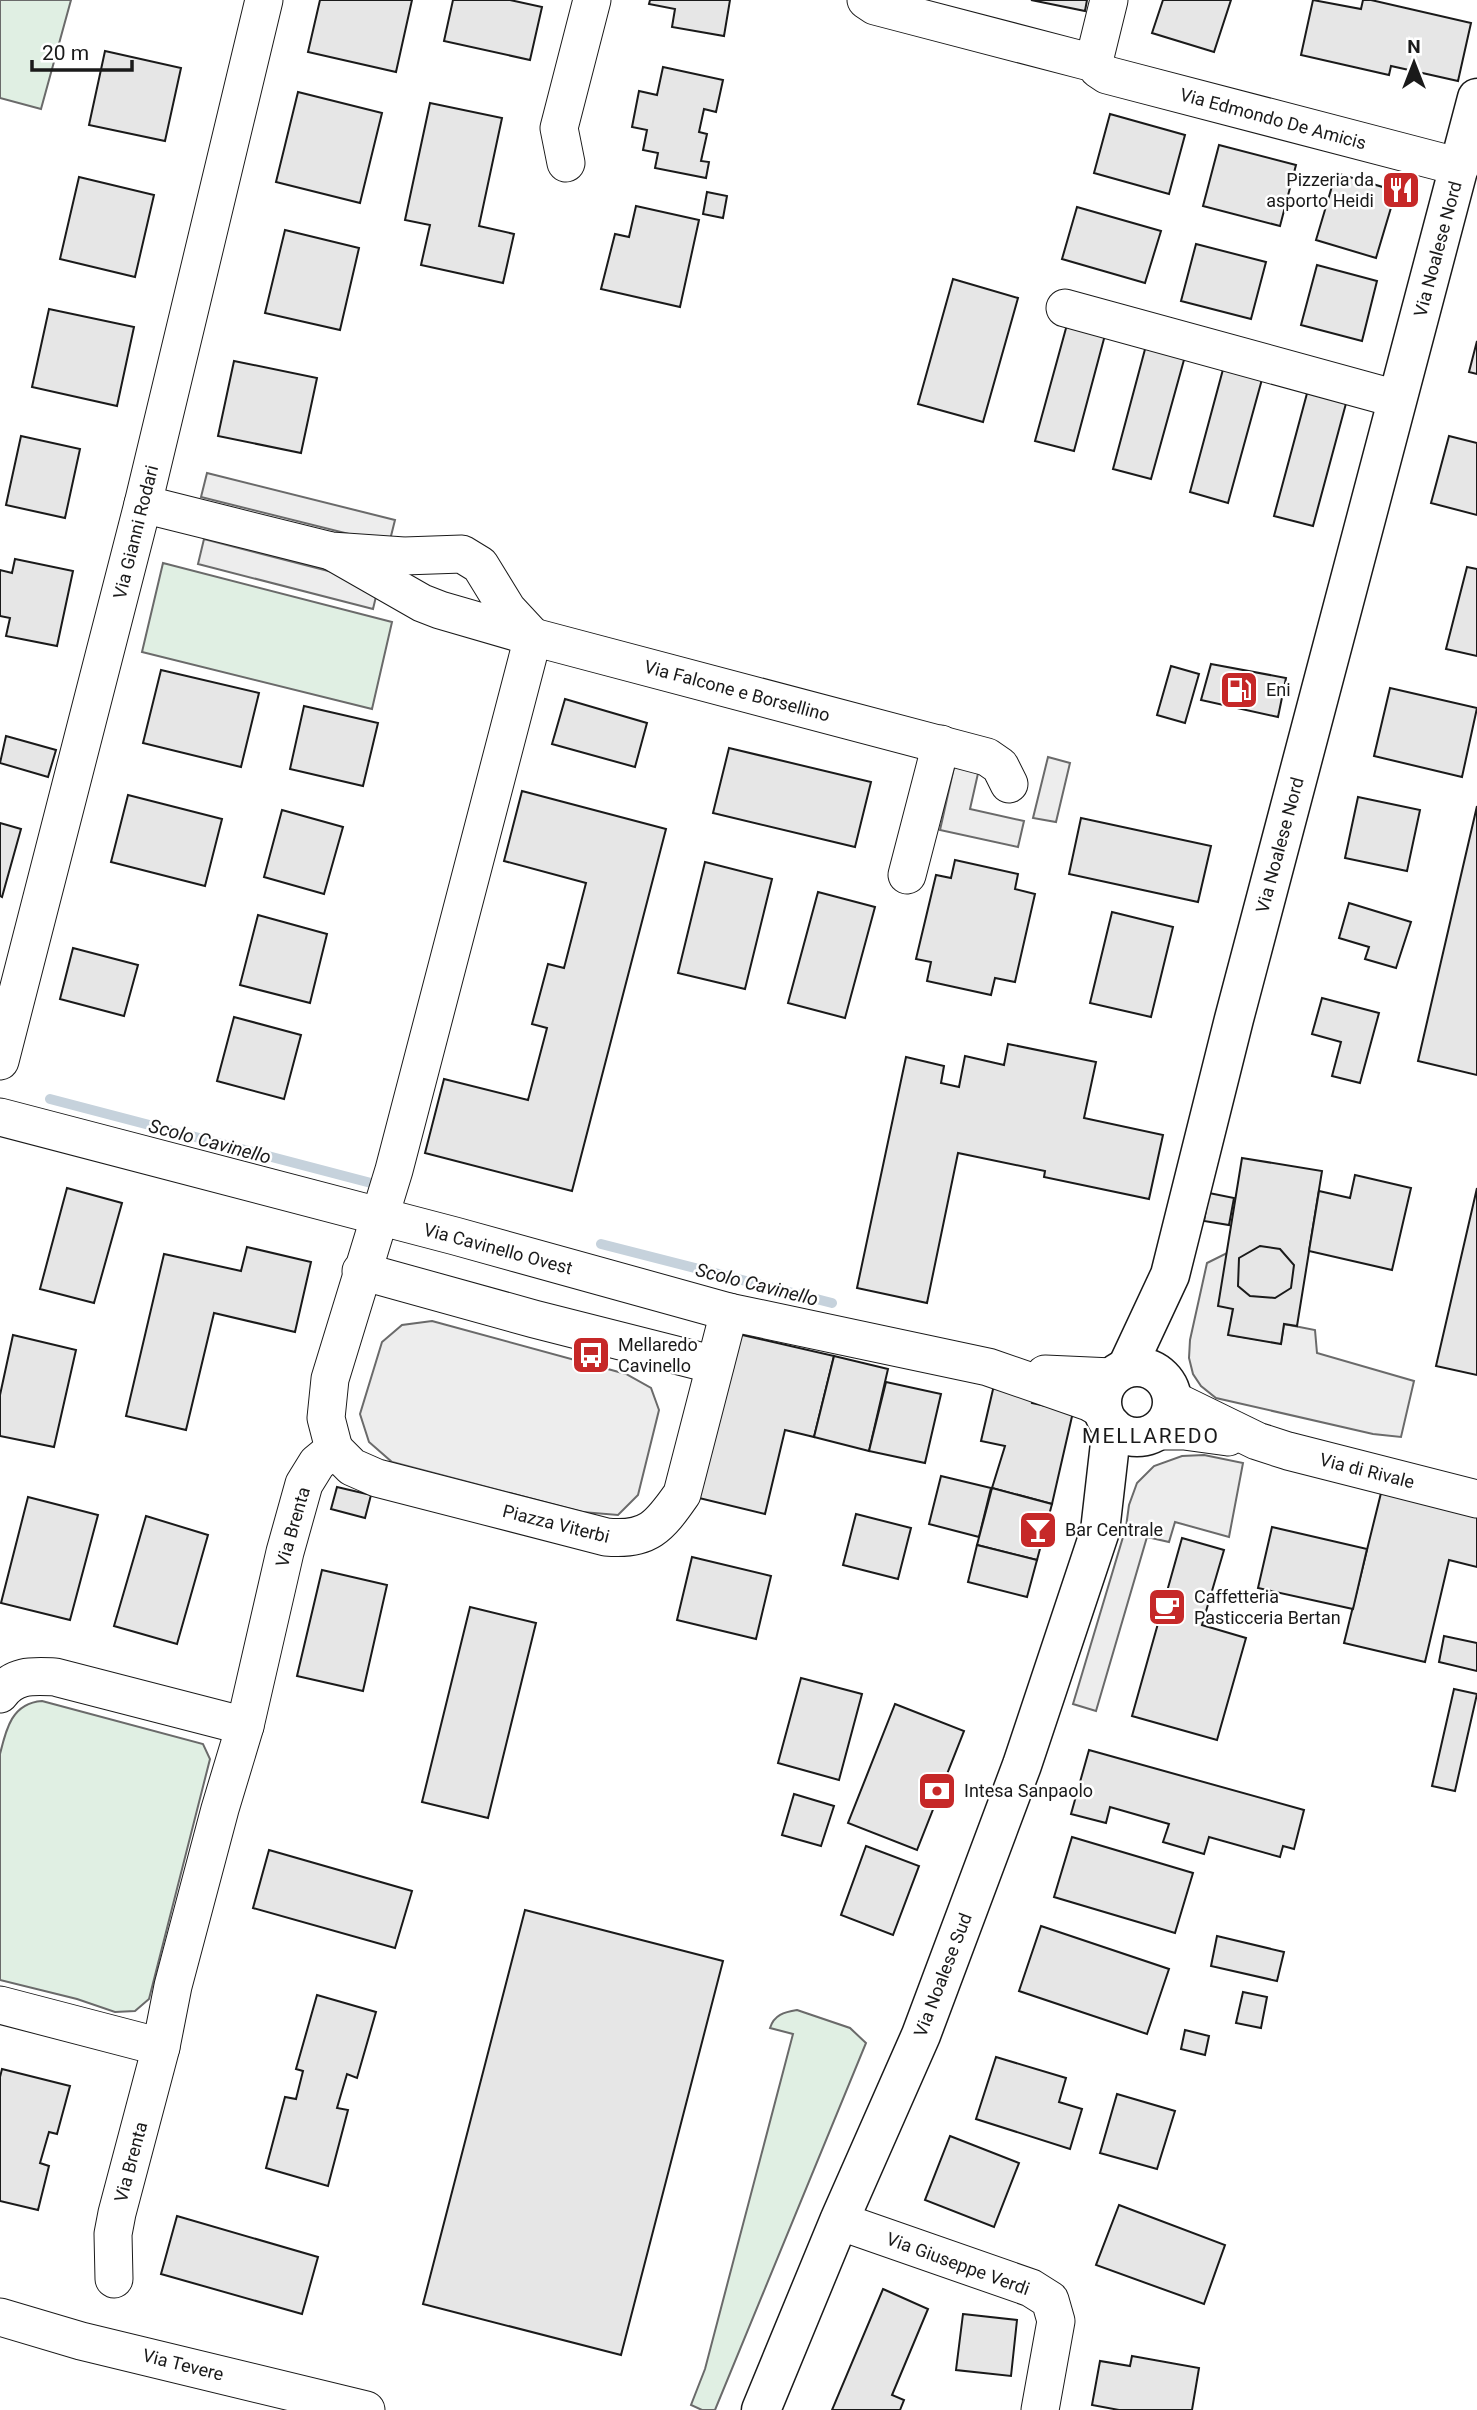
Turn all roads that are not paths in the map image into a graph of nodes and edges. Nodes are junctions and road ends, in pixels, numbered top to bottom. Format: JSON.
{"nodes":[{"id":1,"x":264,"y":0,"type":"edge"},
{"id":2,"x":592,"y":0,"type":"edge"},
{"id":3,"x":866,"y":0,"type":"edge"},
{"id":4,"x":1110,"y":0,"type":"edge"},
{"id":5,"x":1094,"y":61,"type":"junction"},
{"id":6,"x":1477,"y":97,"type":"edge"},
{"id":7,"x":566,"y":163,"type":"dead end"},
{"id":8,"x":1460,"y":167,"type":"junction"},
{"id":9,"x":1065,"y":308,"type":"dead end"},
{"id":10,"x":1397,"y":399,"type":"junction"},
{"id":11,"x":144,"y":504,"type":"junction"},
{"id":12,"x":331,"y":551,"type":"junction"},
{"id":13,"x":533,"y":637,"type":"junction"},
{"id":14,"x":941,"y":744,"type":"junction"},
{"id":15,"x":1009,"y":784,"type":"dead end"},
{"id":16,"x":907,"y":875,"type":"dead end"},
{"id":17,"x":0,"y":1061,"type":"edge"},
{"id":18,"x":0,"y":1117,"type":"edge"},
{"id":19,"x":379,"y":1218,"type":"junction"},
{"id":20,"x":361,"y":1271,"type":"junction"},
{"id":21,"x":729,"y":1311,"type":"junction"},
{"id":22,"x":715,"y":1365,"type":"junction"},
{"id":23,"x":1136,"y":1402,"type":"junction"},
{"id":24,"x":334,"y":1448,"type":"junction"},
{"id":25,"x":1477,"y":1499,"type":"edge"},
{"id":26,"x":5,"y":1681,"type":"edge"},
{"id":27,"x":245,"y":1726,"type":"junction"},
{"id":28,"x":0,"y":2005,"type":"edge"},
{"id":29,"x":161,"y":2047,"type":"junction"},
{"id":30,"x":839,"y":2221,"type":"junction"},
{"id":31,"x":114,"y":2279,"type":"dead end"},
{"id":32,"x":0,"y":2317,"type":"edge"},
{"id":33,"x":366,"y":2410,"type":"edge"},
{"id":34,"x":761,"y":2410,"type":"edge"},
{"id":35,"x":1040,"y":2410,"type":"edge"}],
"edges":[{"from":1,"to":11,"type":"street","name":"Via Gianni Rodari"},
{"from":2,"to":7,"type":"street"},
{"from":3,"to":5,"type":"street","name":"Via Edmondo De Amicis"},
{"from":4,"to":5,"type":"street"},
{"from":5,"to":8,"type":"street","name":"Via Edmondo De Amicis"},
{"from":6,"to":8,"type":"main road","name":"Via Noalese Nord"},
{"from":8,"to":10,"type":"main road","name":"Via Noalese Nord"},
{"from":9,"to":10,"type":"street"},
{"from":10,"to":23,"type":"main road","name":"Via Noalese Nord"},
{"from":11,"to":12,"type":"street","name":"Via Falcone e Borsellino"},
{"from":11,"to":17,"type":"street","name":"Via Gianni Rodari"},
{"from":12,"to":13,"type":"street","name":"Via Falcone e Borsellino"},
{"from":12,"to":13,"type":"street","name":"Via Falcone e Borsellino"},
{"from":13,"to":14,"type":"street","name":"Via Falcone e Borsellino"},
{"from":13,"to":19,"type":"street"},
{"from":14,"to":15,"type":"street","name":"Via Falcone e Borsellino"},
{"from":14,"to":16,"type":"street"},
{"from":18,"to":19,"type":"street","name":"Via Cavinello Ovest"},
{"from":19,"to":20,"type":"street"},
{"from":19,"to":21,"type":"street","name":"Via Cavinello Ovest"},
{"from":20,"to":22,"type":"street"},
{"from":20,"to":24,"type":"street"},
{"from":21,"to":22,"type":"street","name":"Piazza Viterbi"},
{"from":21,"to":23,"type":"street","name":"Via Cavinello Ovest"},
{"from":22,"to":24,"type":"street","name":"Piazza Viterbi"},
{"from":23,"to":25,"type":"street","name":"Via di Rivale"},
{"from":23,"to":30,"type":"main road","name":"Via Noalese Sud"},
{"from":24,"to":27,"type":"street","name":"Via Brenta"},
{"from":26,"to":27,"type":"street"},
{"from":27,"to":29,"type":"street","name":"Via Brenta"},
{"from":28,"to":29,"type":"street"},
{"from":29,"to":31,"type":"street","name":"Via Brenta"},
{"from":30,"to":34,"type":"main road","name":"Via Noalese Sud"},
{"from":30,"to":35,"type":"street","name":"Via Giuseppe Verdi"},
{"from":32,"to":33,"type":"street","name":"Via Tevere"}]}
